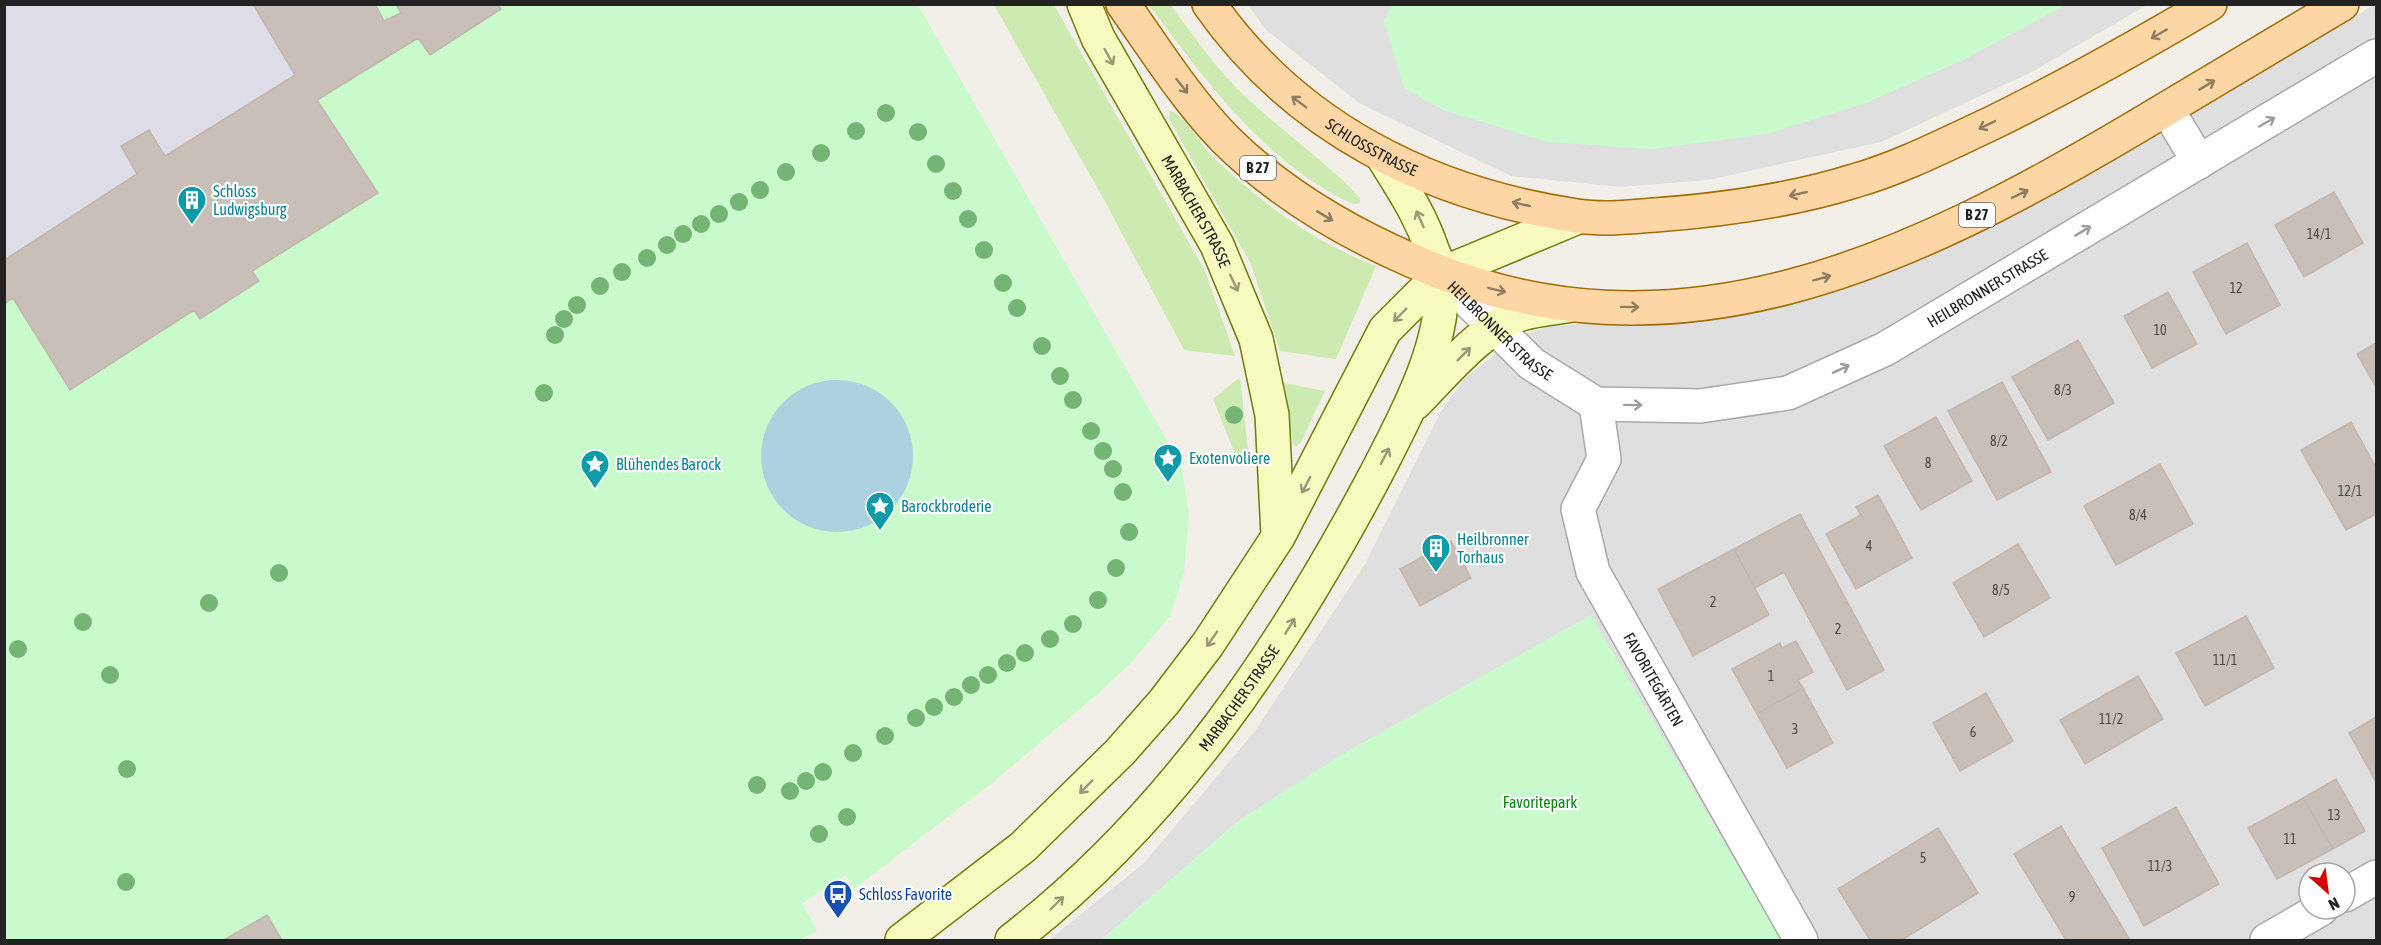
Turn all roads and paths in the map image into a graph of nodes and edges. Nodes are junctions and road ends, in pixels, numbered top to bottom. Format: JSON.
{"nodes":[{"id":1,"x":1084,"y":4,"type":"edge"},
{"id":2,"x":1123,"y":4,"type":"edge"},
{"id":3,"x":1209,"y":4,"type":"edge"},
{"id":4,"x":2210,"y":4,"type":"edge"},
{"id":5,"x":2342,"y":4,"type":"edge"},
{"id":6,"x":2376,"y":56,"type":"edge"},
{"id":7,"x":2167,"y":109,"type":"junction"},
{"id":8,"x":1383,"y":157,"type":"junction"},
{"id":9,"x":2199,"y":162,"type":"junction"},
{"id":10,"x":1578,"y":217,"type":"junction"},
{"id":11,"x":1441,"y":274,"type":"junction"},
{"id":12,"x":1572,"y":305,"type":"junction"},
{"id":13,"x":1495,"y":328,"type":"junction"},
{"id":14,"x":1596,"y":404,"type":"junction"},
{"id":15,"x":1408,"y":410,"type":"junction"},
{"id":16,"x":1278,"y":537,"type":"junction"},
{"id":17,"x":2376,"y":877,"type":"edge"},
{"id":18,"x":2357,"y":888,"type":"edge"},
{"id":19,"x":2300,"y":921,"type":"edge"},
{"id":20,"x":902,"y":940,"type":"edge"},
{"id":21,"x":1012,"y":940,"type":"edge"},
{"id":22,"x":1801,"y":940,"type":"edge"},
{"id":23,"x":2267,"y":940,"type":"edge"}],
"edges":[{"from":1,"to":16,"type":"main road","name":"MARBACHER STRASSE","one_way":true},
{"from":2,"to":11,"type":"main road","number":"B 27","one_way":true},
{"from":8,"to":3,"type":"main road","name":"SCHLOSSSTRASSE","one_way":true},
{"from":4,"to":10,"type":"main road","one_way":true},
{"from":7,"to":5,"type":"main road","name":"HEILBRONNER STRASSE","number":"B 27","one_way":true},
{"from":9,"to":6,"type":"street","name":"HEILBRONNER STRASSE","one_way":true},
{"from":7,"to":9,"type":"street"},
{"from":12,"to":7,"type":"main road","name":"HEILBRONNER STRASSE","number":"B 27","one_way":true},
{"from":10,"to":8,"type":"main road","name":"SCHLOSSSTRASSE","one_way":true},
{"from":11,"to":8,"type":"main road","name":"MARBACHER STRASSE","one_way":true},
{"from":14,"to":9,"type":"street","name":"HEILBRONNER STRASSE","one_way":true},
{"from":10,"to":11,"type":"main road"},
{"from":11,"to":12,"type":"main road","name":"HEILBRONNER STRASSE","number":"B 27","one_way":true},
{"from":11,"to":13,"type":"street","name":"HEILBRONNER STRASSE"},
{"from":11,"to":15,"type":"main road","name":"MARBACHER STRASSE"},
{"from":11,"to":16,"type":"main road","one_way":true},
{"from":12,"to":13,"type":"main road","name":"MARBACHER STRASSE"},
{"from":13,"to":14,"type":"street","name":"HEILBRONNER STRASSE"},
{"from":15,"to":13,"type":"main road","name":"MARBACHER STRASSE","one_way":true},
{"from":14,"to":22,"type":"street","name":"FAVORITEGÄRTEN"},
{"from":21,"to":15,"type":"main road","name":"MARBACHER STRASSE","one_way":true},
{"from":16,"to":20,"type":"main road","one_way":true},
{"from":17,"to":18,"type":"street"},
{"from":19,"to":23,"type":"street"}]}
